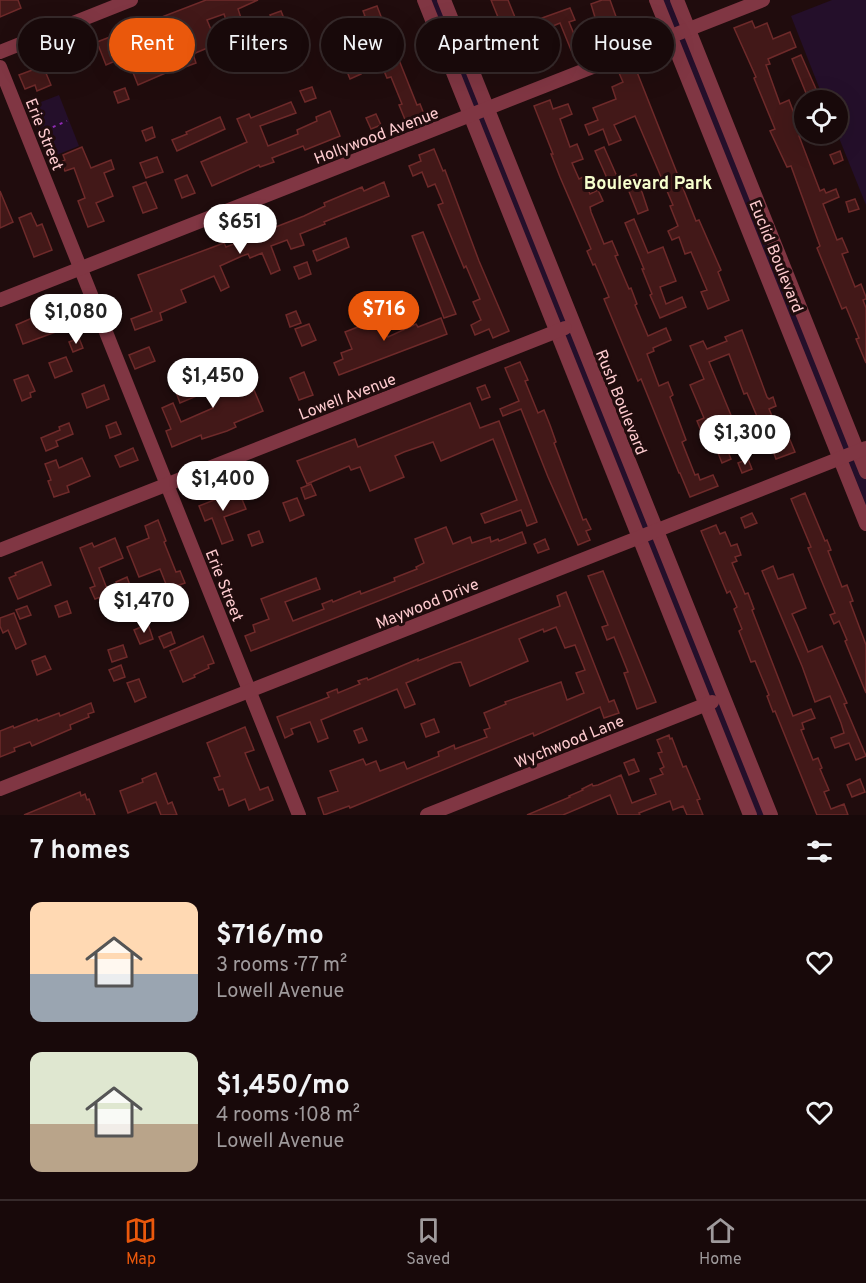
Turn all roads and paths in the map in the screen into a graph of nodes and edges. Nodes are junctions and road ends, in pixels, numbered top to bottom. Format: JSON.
{"nodes":[{"id":1,"x":131,"y":0,"type":"edge"},
{"id":2,"x":424,"y":0,"type":"edge"},
{"id":3,"x":444,"y":0,"type":"edge"},
{"id":4,"x":656,"y":0,"type":"edge"},
{"id":5,"x":677,"y":0,"type":"edge"},
{"id":6,"x":763,"y":0,"type":"edge"},
{"id":7,"x":664,"y":18,"type":"edge"},
{"id":8,"x":689,"y":29,"type":"junction"},
{"id":9,"x":674,"y":35,"type":"edge"},
{"id":10,"x":674,"y":44,"type":"edge"},
{"id":11,"x":0,"y":52,"type":"edge"},
{"id":12,"x":0,"y":67,"type":"edge"},
{"id":13,"x":580,"y":72,"type":"edge"},
{"id":14,"x":487,"y":109,"type":"junction"},
{"id":15,"x":470,"y":115,"type":"junction"},
{"id":16,"x":67,"y":121,"type":"dead end"},
{"id":17,"x":39,"y":133,"type":"dead end"},
{"id":18,"x":775,"y":245,"type":"junction"},
{"id":19,"x":757,"y":251,"type":"junction"},
{"id":20,"x":81,"y":269,"type":"junction"},
{"id":21,"x":0,"y":300,"type":"edge"},
{"id":22,"x":573,"y":325,"type":"junction"},
{"id":23,"x":556,"y":331,"type":"junction"},
{"id":24,"x":862,"y":450,"type":"edge"},
{"id":25,"x":840,"y":458,"type":"junction"},
{"id":26,"x":866,"y":472,"type":"edge"},
{"id":27,"x":167,"y":484,"type":"junction"},
{"id":28,"x":866,"y":524,"type":"edge"},
{"id":29,"x":656,"y":531,"type":"junction"},
{"id":30,"x":639,"y":538,"type":"junction"},
{"id":31,"x":0,"y":550,"type":"edge"},
{"id":32,"x":249,"y":691,"type":"junction"},
{"id":33,"x":723,"y":698,"type":"junction"},
{"id":34,"x":706,"y":705,"type":"junction"},
{"id":35,"x":0,"y":789,"type":"edge"},
{"id":36,"x":299,"y":815,"type":"edge"},
{"id":37,"x":427,"y":815,"type":"edge"},
{"id":38,"x":750,"y":815,"type":"edge"},
{"id":39,"x":771,"y":815,"type":"edge"}],
"edges":[{"from":1,"to":11,"type":"street"},
{"from":2,"to":15,"type":"street"},
{"from":3,"to":14,"type":"street","name":"Rush Boulevard"},
{"from":4,"to":7,"type":"street","name":"Euclid Boulevard"},
{"from":5,"to":8,"type":"street","name":"Euclid Boulevard"},
{"from":6,"to":8,"type":"street","name":"Hollywood Avenue"},
{"from":8,"to":9,"type":"street","name":"Hollywood Avenue"},
{"from":8,"to":18,"type":"street","name":"Euclid Boulevard"},
{"from":10,"to":19,"type":"street","name":"Euclid Boulevard"},
{"from":12,"to":20,"type":"street","name":"Erie Street"},
{"from":13,"to":14,"type":"street","name":"Hollywood Avenue"},
{"from":14,"to":15,"type":"street","name":"Hollywood Avenue"},
{"from":14,"to":22,"type":"street","name":"Rush Boulevard"},
{"from":15,"to":20,"type":"street","name":"Hollywood Avenue"},
{"from":15,"to":23,"type":"street"},
{"from":16,"to":17,"type":"path"},
{"from":18,"to":19,"type":"street"},
{"from":18,"to":24,"type":"street","name":"Euclid Boulevard"},
{"from":19,"to":25,"type":"street","name":"Euclid Boulevard"},
{"from":20,"to":21,"type":"street","name":"Hollywood Avenue"},
{"from":20,"to":27,"type":"street","name":"Erie Street"},
{"from":22,"to":23,"type":"street","name":"Lowell Avenue"},
{"from":22,"to":29,"type":"street","name":"Rush Boulevard"},
{"from":23,"to":27,"type":"street","name":"Lowell Avenue"},
{"from":23,"to":30,"type":"street"},
{"from":24,"to":25,"type":"street","name":"Maywood Drive"},
{"from":24,"to":26,"type":"street","name":"Euclid Boulevard"},
{"from":25,"to":28,"type":"street","name":"Euclid Boulevard"},
{"from":25,"to":29,"type":"street","name":"Maywood Drive"},
{"from":27,"to":31,"type":"street","name":"Lowell Avenue"},
{"from":27,"to":32,"type":"street","name":"Erie Street"},
{"from":29,"to":30,"type":"street","name":"Maywood Drive"},
{"from":29,"to":33,"type":"street","name":"Rush Boulevard"},
{"from":30,"to":32,"type":"street","name":"Maywood Drive"},
{"from":30,"to":34,"type":"street"},
{"from":32,"to":35,"type":"street","name":"Maywood Drive"},
{"from":32,"to":36,"type":"street","name":"Erie Street"},
{"from":33,"to":34,"type":"street","name":"Wychwood Lane"},
{"from":33,"to":39,"type":"street","name":"Rush Boulevard"},
{"from":34,"to":37,"type":"street","name":"Wychwood Lane"},
{"from":34,"to":38,"type":"street"}]}
